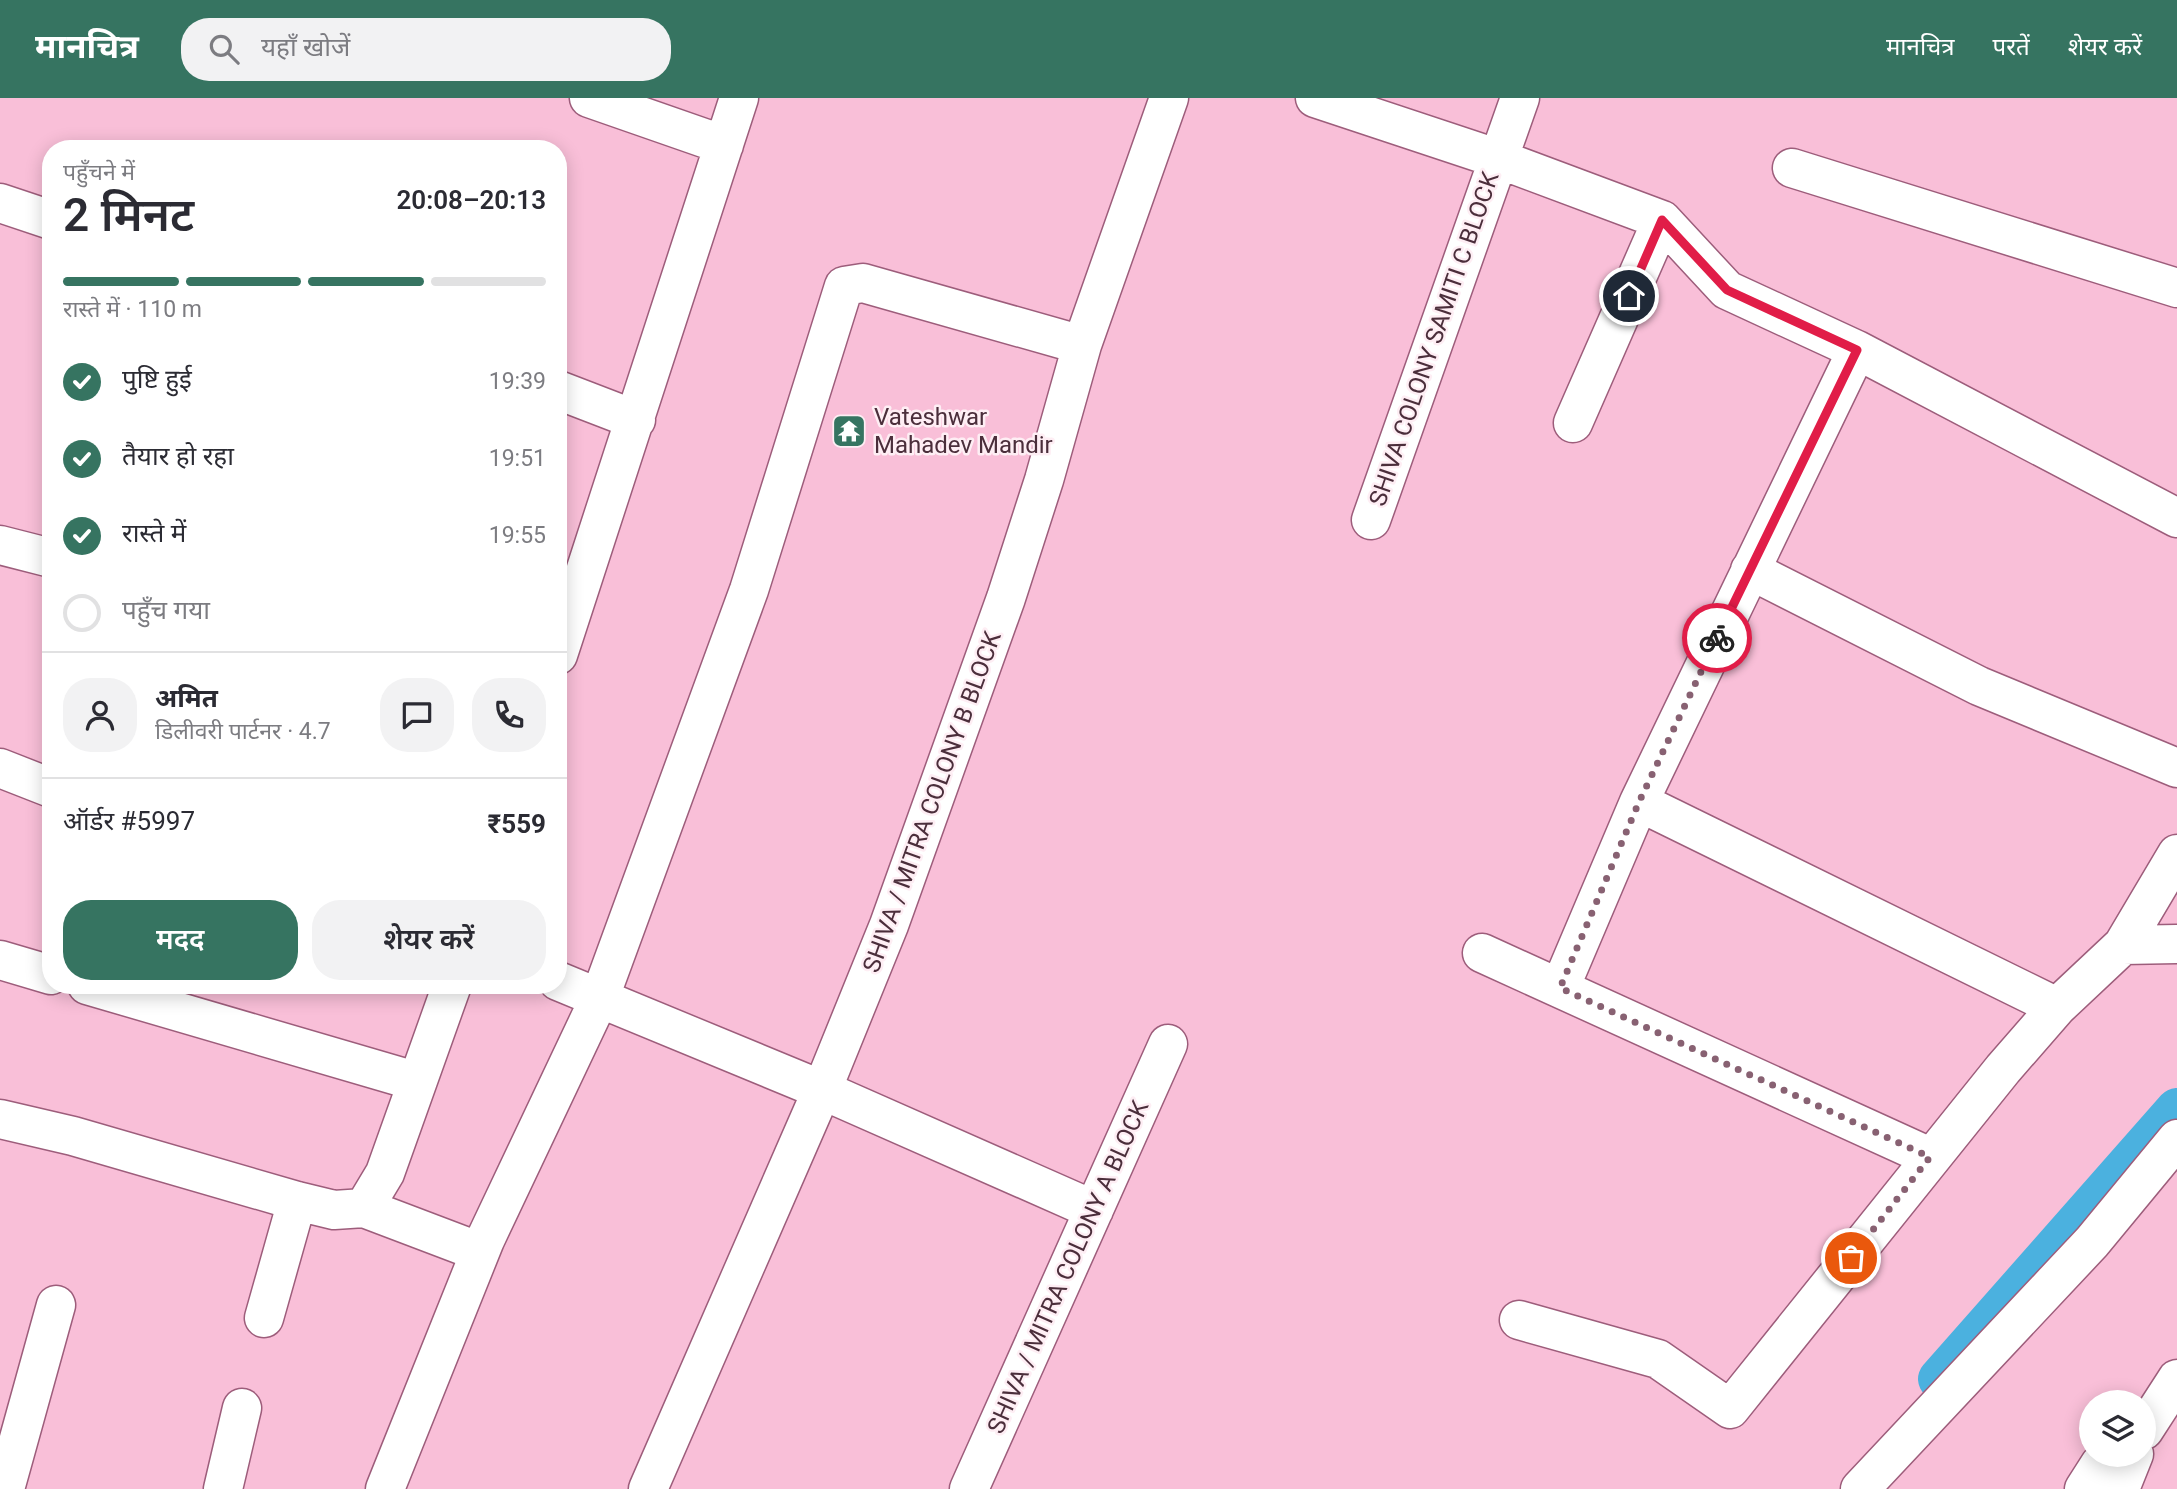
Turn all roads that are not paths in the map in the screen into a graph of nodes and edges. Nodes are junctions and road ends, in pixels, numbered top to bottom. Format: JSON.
{"nodes":[{"id":1,"x":589,"y":98,"type":"edge"},
{"id":2,"x":739,"y":98,"type":"edge"},
{"id":3,"x":1168,"y":98,"type":"edge"},
{"id":4,"x":1315,"y":98,"type":"edge"},
{"id":5,"x":1520,"y":98,"type":"edge"},
{"id":6,"x":724,"y":145,"type":"junction"},
{"id":7,"x":1496,"y":158,"type":"junction"},
{"id":8,"x":1792,"y":168,"type":"dead end"},
{"id":9,"x":0,"y":203,"type":"edge"},
{"id":10,"x":42,"y":217,"type":"edge"},
{"id":11,"x":1662,"y":220,"type":"junction"},
{"id":12,"x":2177,"y":288,"type":"edge"},
{"id":13,"x":1082,"y":345,"type":"junction"},
{"id":14,"x":1857,"y":350,"type":"junction"},
{"id":15,"x":567,"y":393,"type":"edge"},
{"id":16,"x":636,"y":420,"type":"junction"},
{"id":17,"x":1573,"y":423,"type":"dead end"},
{"id":18,"x":2177,"y":518,"type":"edge"},
{"id":19,"x":1371,"y":520,"type":"dead end"},
{"id":20,"x":0,"y":545,"type":"edge"},
{"id":21,"x":42,"y":556,"type":"edge"},
{"id":22,"x":1750,"y":570,"type":"junction"},
{"id":23,"x":567,"y":628,"type":"edge"},
{"id":24,"x":0,"y":768,"type":"edge"},
{"id":25,"x":2177,"y":768,"type":"edge"},
{"id":26,"x":42,"y":784,"type":"edge"},
{"id":27,"x":1639,"y":802,"type":"junction"},
{"id":28,"x":2177,"y":854,"type":"edge"},
{"id":29,"x":2177,"y":944,"type":"edge"},
{"id":30,"x":2123,"y":945,"type":"junction"},
{"id":31,"x":1482,"y":953,"type":"dead end"},
{"id":32,"x":0,"y":960,"type":"edge"},
{"id":33,"x":42,"y":972,"type":"edge"},
{"id":34,"x":567,"y":984,"type":"edge"},
{"id":35,"x":1560,"y":988,"type":"junction"},
{"id":36,"x":119,"y":994,"type":"edge"},
{"id":37,"x":449,"y":994,"type":"edge"},
{"id":38,"x":600,"y":997,"type":"junction"},
{"id":39,"x":2057,"y":1007,"type":"junction"},
{"id":40,"x":1168,"y":1044,"type":"dead end"},
{"id":41,"x":415,"y":1081,"type":"junction"},
{"id":42,"x":822,"y":1090,"type":"junction"},
{"id":43,"x":0,"y":1119,"type":"edge"},
{"id":44,"x":2177,"y":1139,"type":"edge"},
{"id":45,"x":1930,"y":1157,"type":"junction"},
{"id":46,"x":297,"y":1201,"type":"junction"},
{"id":47,"x":364,"y":1208,"type":"junction"},
{"id":48,"x":1094,"y":1210,"type":"junction"},
{"id":49,"x":480,"y":1252,"type":"junction"},
{"id":50,"x":55,"y":1305,"type":"dead end"},
{"id":51,"x":264,"y":1318,"type":"dead end"},
{"id":52,"x":1520,"y":1320,"type":"dead end"},
{"id":53,"x":2177,"y":1379,"type":"edge"},
{"id":54,"x":242,"y":1408,"type":"dead end"},
{"id":55,"x":2156,"y":1413,"type":"edge"},
{"id":56,"x":2098,"y":1467,"type":"edge"},
{"id":57,"x":2129,"y":1467,"type":"edge"},
{"id":58,"x":5,"y":1489,"type":"edge"},
{"id":59,"x":223,"y":1489,"type":"edge"},
{"id":60,"x":385,"y":1489,"type":"edge"},
{"id":61,"x":648,"y":1489,"type":"edge"},
{"id":62,"x":969,"y":1489,"type":"edge"},
{"id":63,"x":1860,"y":1489,"type":"edge"},
{"id":64,"x":2084,"y":1489,"type":"edge"},
{"id":65,"x":2120,"y":1489,"type":"edge"}],
"edges":[{"from":1,"to":6,"type":"street"},
{"from":2,"to":6,"type":"street"},
{"from":3,"to":13,"type":"street","name":"SHIVA / MITRA COLONY B BLOCK"},
{"from":4,"to":7,"type":"street"},
{"from":5,"to":7,"type":"street","name":"SHIVA COLONY SAMITI C BLOCK"},
{"from":6,"to":16,"type":"street"},
{"from":7,"to":11,"type":"street"},
{"from":7,"to":19,"type":"street","name":"SHIVA COLONY SAMITI C BLOCK"},
{"from":8,"to":12,"type":"street"},
{"from":9,"to":10,"type":"street"},
{"from":11,"to":14,"type":"street"},
{"from":11,"to":17,"type":"street"},
{"from":13,"to":38,"type":"street"},
{"from":13,"to":42,"type":"street","name":"SHIVA / MITRA COLONY B BLOCK"},
{"from":14,"to":18,"type":"street"},
{"from":14,"to":22,"type":"street"},
{"from":15,"to":16,"type":"street"},
{"from":16,"to":23,"type":"street"},
{"from":20,"to":21,"type":"street"},
{"from":22,"to":25,"type":"street"},
{"from":22,"to":27,"type":"street"},
{"from":24,"to":26,"type":"street"},
{"from":27,"to":35,"type":"street"},
{"from":27,"to":39,"type":"street"},
{"from":28,"to":30,"type":"street"},
{"from":29,"to":30,"type":"street"},
{"from":30,"to":39,"type":"street"},
{"from":31,"to":35,"type":"street"},
{"from":32,"to":33,"type":"street"},
{"from":34,"to":38,"type":"street"},
{"from":35,"to":45,"type":"street"},
{"from":36,"to":41,"type":"street"},
{"from":37,"to":41,"type":"street"},
{"from":38,"to":42,"type":"street"},
{"from":38,"to":49,"type":"street"},
{"from":39,"to":45,"type":"street"},
{"from":40,"to":48,"type":"street","name":"SHIVA / MITRA COLONY A BLOCK"},
{"from":41,"to":47,"type":"street"},
{"from":42,"to":48,"type":"street"},
{"from":42,"to":61,"type":"street","name":"SHIVA / MITRA COLONY B BLOCK"},
{"from":43,"to":46,"type":"street"},
{"from":44,"to":63,"type":"street"},
{"from":45,"to":52,"type":"street"},
{"from":46,"to":47,"type":"street"},
{"from":46,"to":51,"type":"street"},
{"from":47,"to":49,"type":"street"},
{"from":48,"to":62,"type":"street","name":"SHIVA / MITRA COLONY A BLOCK"},
{"from":49,"to":60,"type":"street"},
{"from":50,"to":58,"type":"street"},
{"from":53,"to":55,"type":"street"},
{"from":54,"to":59,"type":"street"},
{"from":56,"to":64,"type":"street"},
{"from":57,"to":65,"type":"street"}]}
